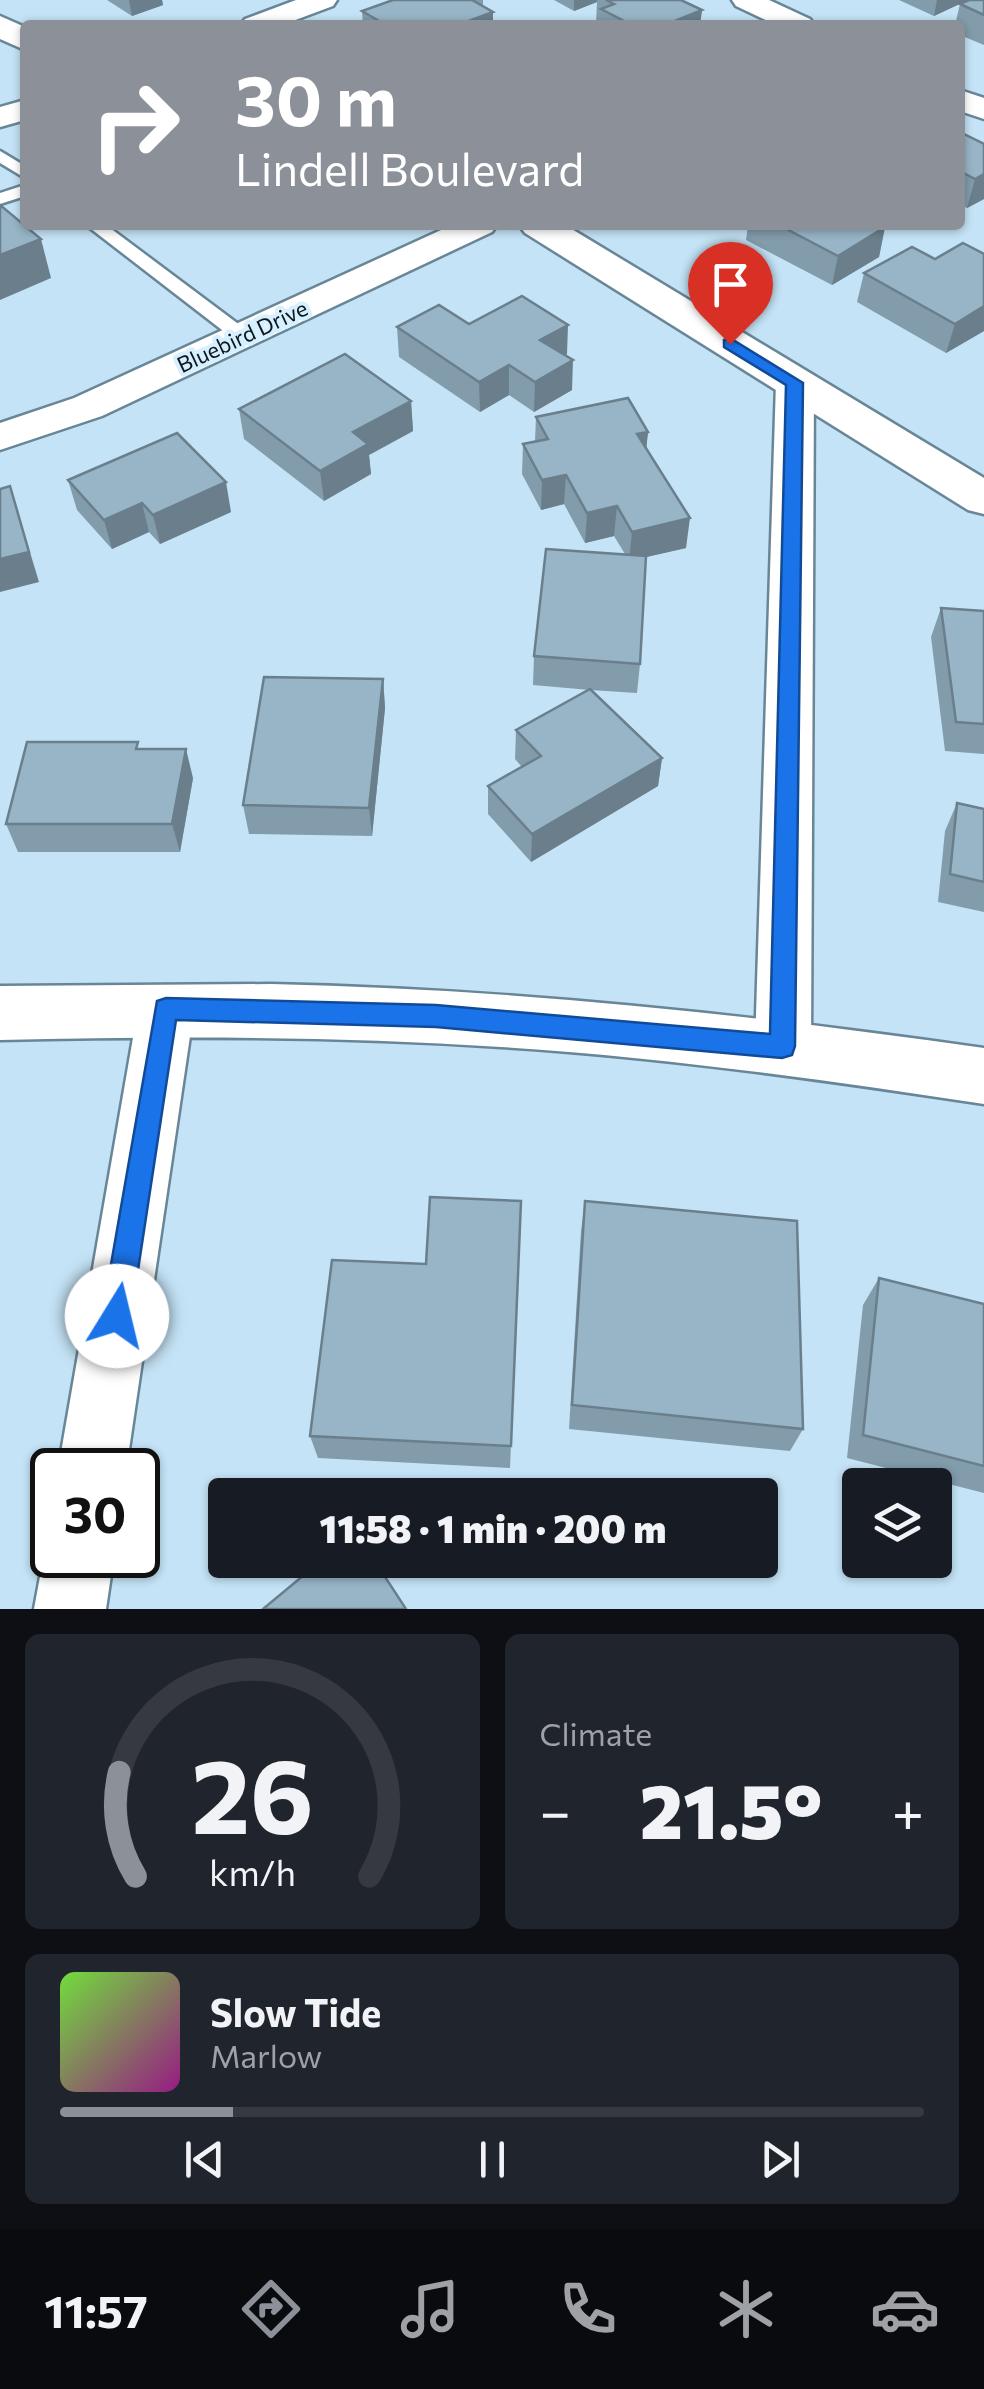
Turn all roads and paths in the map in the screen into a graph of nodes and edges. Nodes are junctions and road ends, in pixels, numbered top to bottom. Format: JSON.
{"nodes":[{"id":1,"x":323,"y":0,"type":"edge"},
{"id":2,"x":746,"y":0,"type":"edge"},
{"id":3,"x":269,"y":20,"type":"edge"},
{"id":4,"x":789,"y":20,"type":"edge"},
{"id":5,"x":102,"y":230,"type":"edge"},
{"id":6,"x":469,"y":230,"type":"edge"},
{"id":7,"x":546,"y":230,"type":"edge"},
{"id":8,"x":242,"y":336,"type":"junction"},
{"id":9,"x":794,"y":383,"type":"junction"},
{"id":10,"x":0,"y":437,"type":"edge"},
{"id":11,"x":984,"y":499,"type":"edge"},
{"id":12,"x":166,"y":1009,"type":"junction"},
{"id":13,"x":0,"y":1012,"type":"edge"},
{"id":14,"x":782,"y":1046,"type":"junction"},
{"id":15,"x":984,"y":1076,"type":"edge"},
{"id":16,"x":96,"y":1448,"type":"edge"},
{"id":17,"x":75,"y":1578,"type":"edge"},
{"id":18,"x":70,"y":1609,"type":"edge"}],
"edges":[{"from":1,"to":3,"type":"street"},
{"from":2,"to":4,"type":"street"},
{"from":5,"to":8,"type":"lane"},
{"from":6,"to":8,"type":"street","name":"Bluebird Drive"},
{"from":7,"to":9,"type":"street"},
{"from":8,"to":10,"type":"street","name":"Bluebird Drive"},
{"from":9,"to":11,"type":"street"},
{"from":9,"to":14,"type":"street"},
{"from":12,"to":13,"type":"street"},
{"from":12,"to":14,"type":"street"},
{"from":12,"to":16,"type":"street"},
{"from":14,"to":15,"type":"street"},
{"from":17,"to":18,"type":"street"}]}
